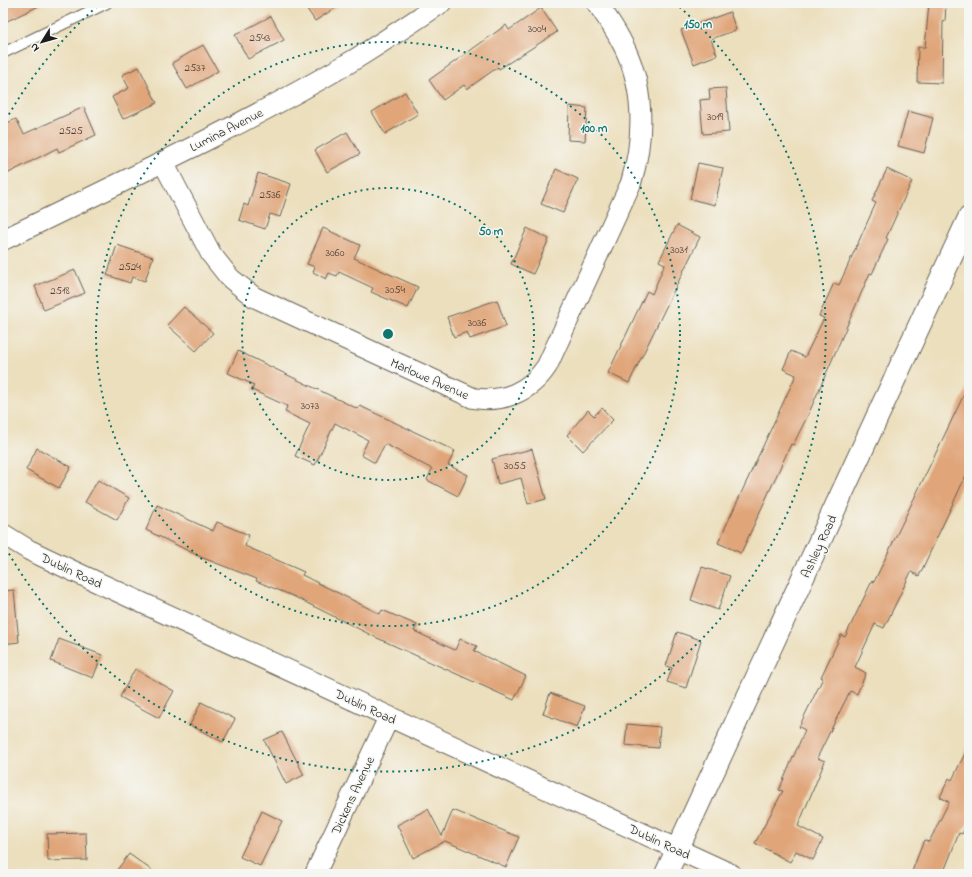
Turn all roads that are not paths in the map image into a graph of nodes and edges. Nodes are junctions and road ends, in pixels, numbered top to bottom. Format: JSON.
{"nodes":[{"id":1,"x":107,"y":3,"type":"edge"},
{"id":2,"x":441,"y":3,"type":"edge"},
{"id":3,"x":597,"y":3,"type":"edge"},
{"id":4,"x":3,"y":53,"type":"edge"},
{"id":5,"x":163,"y":162,"type":"junction"},
{"id":6,"x":969,"y":218,"type":"edge"},
{"id":7,"x":3,"y":240,"type":"edge"},
{"id":8,"x":963,"y":246,"type":"edge"},
{"id":9,"x":3,"y":534,"type":"edge"},
{"id":10,"x":389,"y":717,"type":"junction"},
{"id":11,"x":678,"y":849,"type":"junction"},
{"id":12,"x":315,"y":874,"type":"edge"},
{"id":13,"x":666,"y":874,"type":"edge"},
{"id":14,"x":731,"y":874,"type":"edge"}],
"edges":[{"from":1,"to":4,"type":"lane"},
{"from":2,"to":5,"type":"street","name":"Lumina Avenue"},
{"from":3,"to":5,"type":"street","name":"Marlowe Avenue"},
{"from":5,"to":7,"type":"street","name":"Lumina Avenue"},
{"from":6,"to":8,"type":"street","name":"Ashley Road"},
{"from":8,"to":11,"type":"street","name":"Ashley Road"},
{"from":9,"to":10,"type":"street","name":"Dublin Road"},
{"from":10,"to":11,"type":"street","name":"Dublin Road"},
{"from":10,"to":12,"type":"street","name":"Dickens Avenue"},
{"from":11,"to":13,"type":"street","name":"Ashley Road"},
{"from":11,"to":14,"type":"street","name":"Dublin Road"}]}
